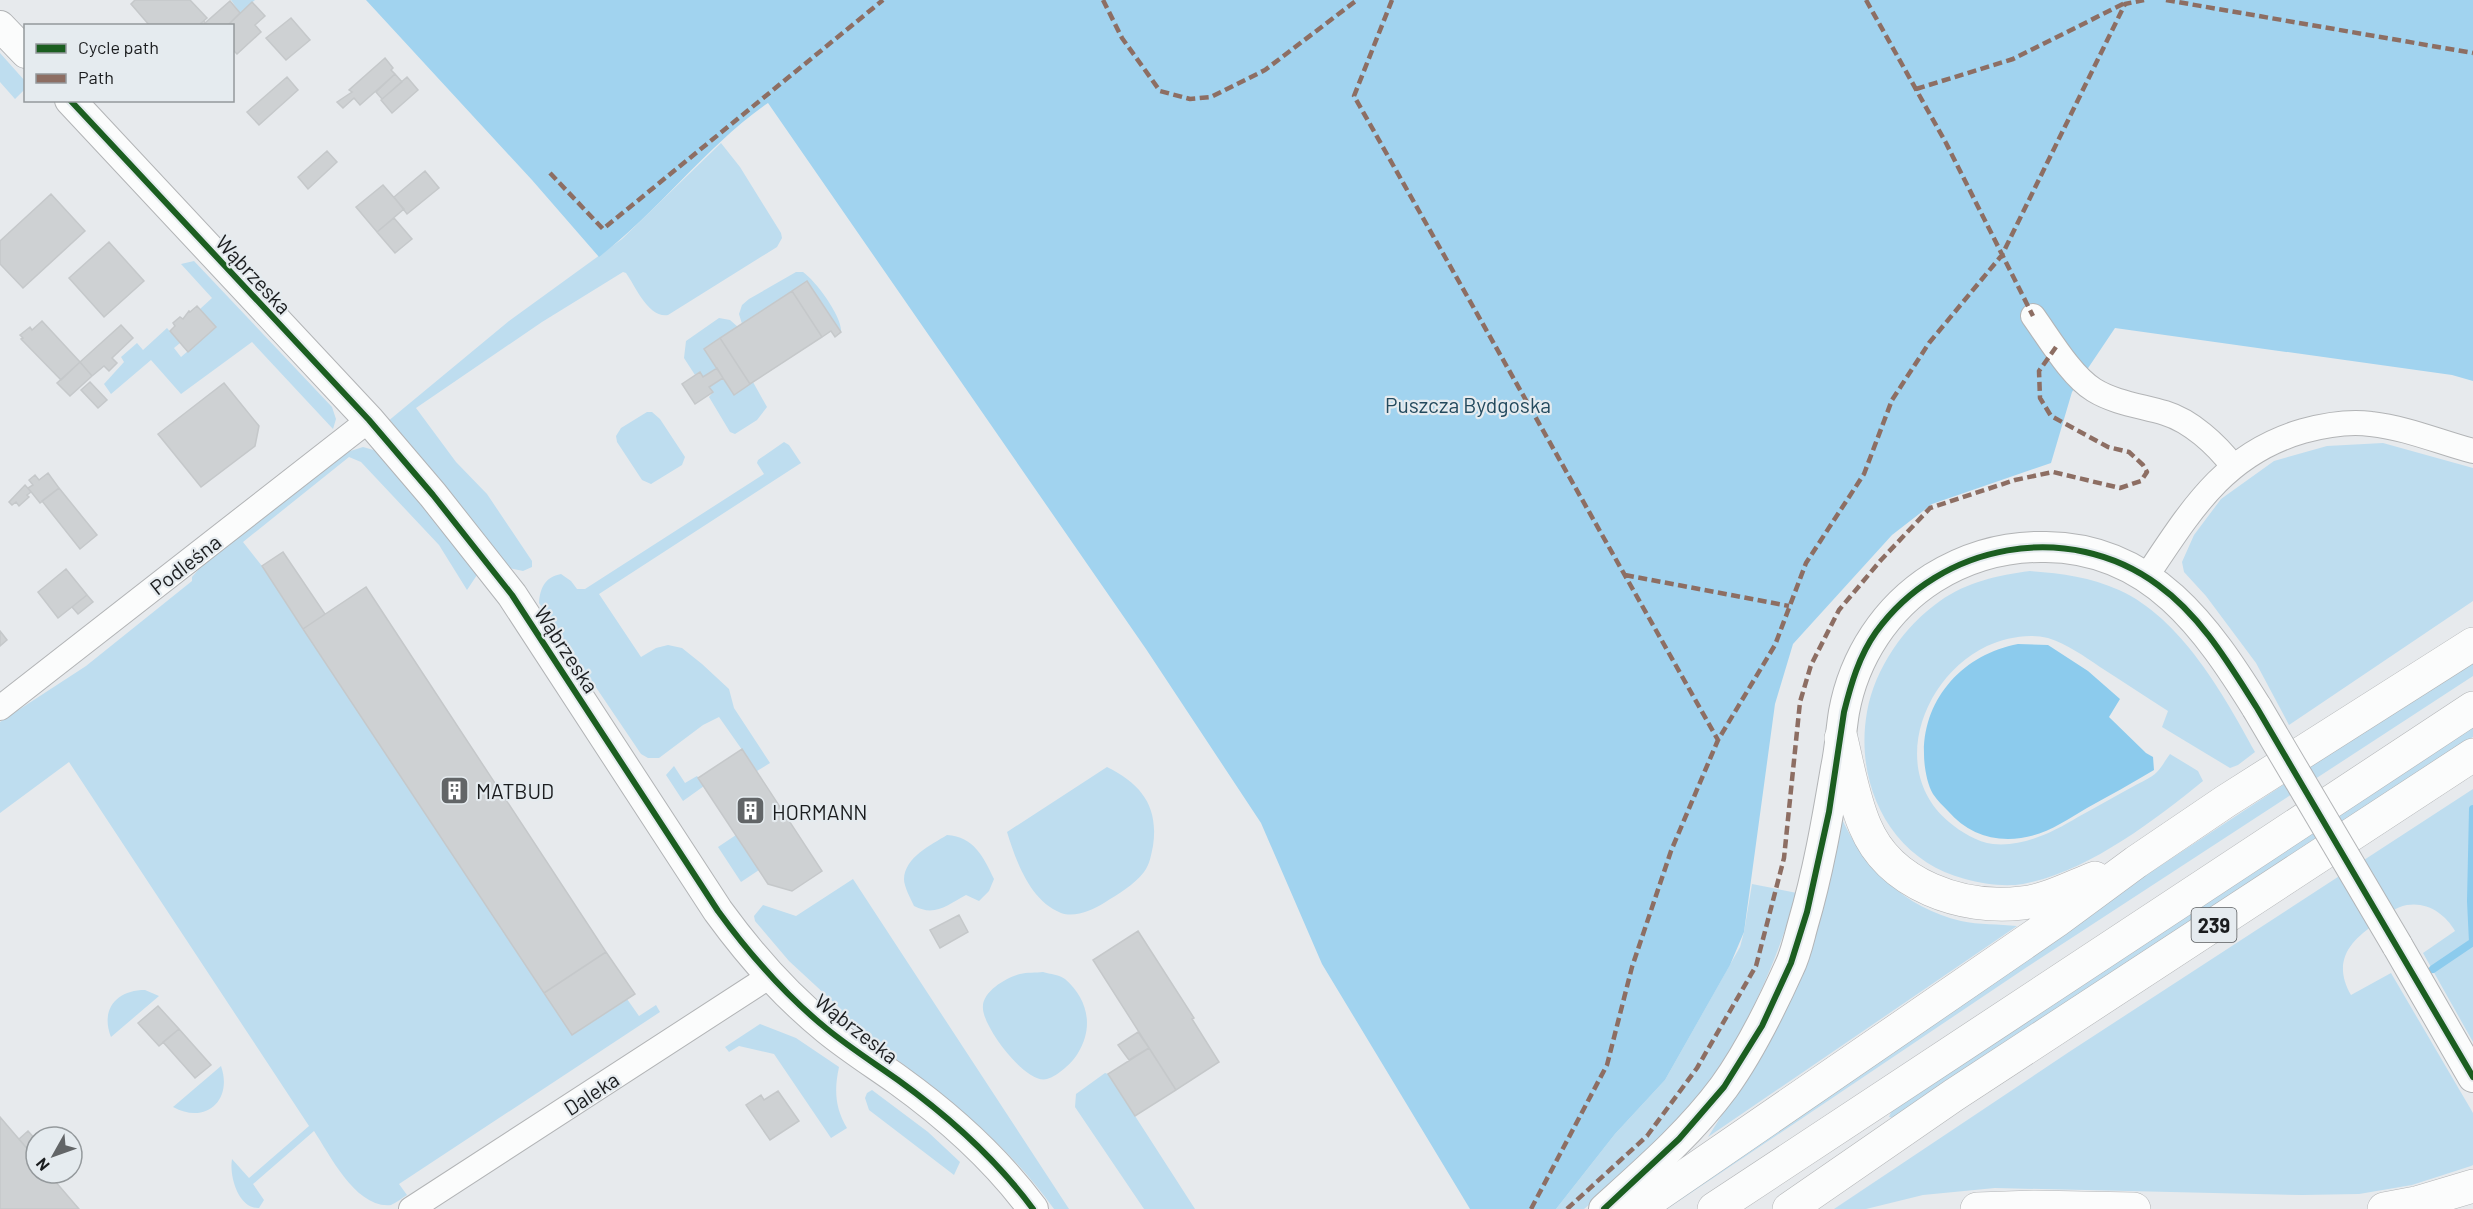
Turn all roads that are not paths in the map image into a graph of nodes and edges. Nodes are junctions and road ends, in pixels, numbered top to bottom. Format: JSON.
{"nodes":[{"id":1,"x":0,"y":26,"type":"edge"},
{"id":2,"x":24,"y":51,"type":"edge"},
{"id":3,"x":72,"y":102,"type":"edge"},
{"id":4,"x":2033,"y":316,"type":"dead end"},
{"id":5,"x":369,"y":420,"type":"junction"},
{"id":6,"x":2473,"y":451,"type":"edge"},
{"id":7,"x":2233,"y":466,"type":"junction"},
{"id":8,"x":2146,"y":577,"type":"junction"},
{"id":9,"x":2473,"y":644,"type":"edge"},
{"id":10,"x":0,"y":708,"type":"edge"},
{"id":11,"x":2473,"y":708,"type":"edge"},
{"id":12,"x":1842,"y":738,"type":"junction"},
{"id":13,"x":2473,"y":755,"type":"edge"},
{"id":14,"x":2136,"y":862,"type":"junction"},
{"id":15,"x":770,"y":976,"type":"junction"},
{"id":16,"x":2473,"y":1077,"type":"edge"},
{"id":17,"x":2473,"y":1186,"type":"edge"},
{"id":18,"x":411,"y":1209,"type":"edge"},
{"id":19,"x":1033,"y":1209,"type":"edge"},
{"id":20,"x":1604,"y":1209,"type":"edge"},
{"id":21,"x":1637,"y":1209,"type":"edge"},
{"id":22,"x":1714,"y":1209,"type":"edge"},
{"id":23,"x":1789,"y":1209,"type":"edge"},
{"id":24,"x":1977,"y":1209,"type":"edge"},
{"id":25,"x":2134,"y":1209,"type":"edge"},
{"id":26,"x":2384,"y":1209,"type":"edge"}],
"edges":[{"from":1,"to":2,"type":"street"},
{"from":3,"to":5,"type":"street","name":"Wąbrzeska"},
{"from":4,"to":7,"type":"street"},
{"from":5,"to":10,"type":"street","name":"Podleśna"},
{"from":5,"to":15,"type":"street","name":"Wąbrzeska"},
{"from":6,"to":7,"type":"street"},
{"from":7,"to":8,"type":"street"},
{"from":8,"to":12,"type":"street"},
{"from":8,"to":16,"type":"street","bridge":true},
{"from":9,"to":14,"type":"main road"},
{"from":11,"to":22,"type":"main road","number":"239"},
{"from":12,"to":14,"type":"main road"},
{"from":12,"to":20,"type":"street"},
{"from":13,"to":23,"type":"main road","number":"239"},
{"from":14,"to":21,"type":"main road"},
{"from":15,"to":18,"type":"street","name":"Daleka"},
{"from":15,"to":19,"type":"street","name":"Wąbrzeska"},
{"from":17,"to":26,"type":"main road"},
{"from":24,"to":25,"type":"main road"}]}
